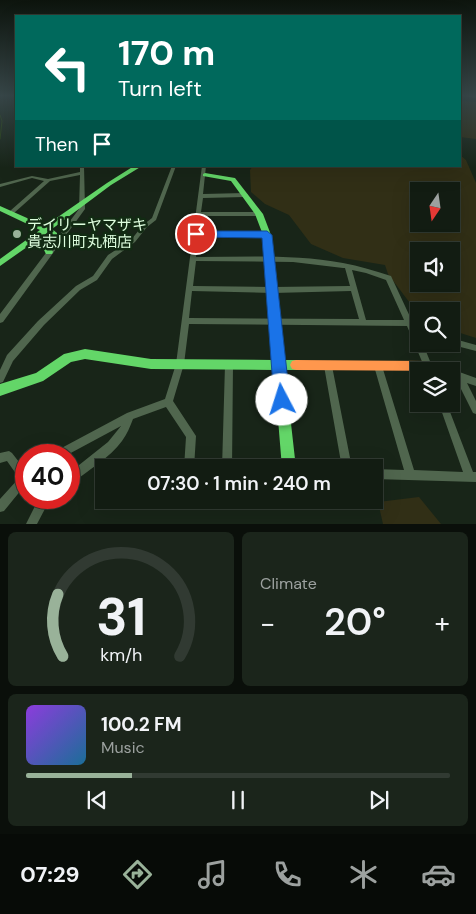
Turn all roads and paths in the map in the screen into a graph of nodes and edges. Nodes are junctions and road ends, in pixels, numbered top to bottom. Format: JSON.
{"nodes":[{"id":1,"x":82,"y":167,"type":"edge"},
{"id":2,"x":137,"y":167,"type":"edge"},
{"id":3,"x":174,"y":167,"type":"edge"},
{"id":4,"x":205,"y":170,"type":"edge"},
{"id":5,"x":81,"y":173,"type":"junction"},
{"id":6,"x":48,"y":180,"type":"junction"},
{"id":7,"x":0,"y":186,"type":"edge"},
{"id":8,"x":245,"y":195,"type":"junction"},
{"id":9,"x":202,"y":196,"type":"junction"},
{"id":10,"x":82,"y":205,"type":"junction"},
{"id":11,"x":0,"y":208,"type":"edge"},
{"id":12,"x":12,"y":212,"type":"junction"},
{"id":13,"x":199,"y":214,"type":"junction"},
{"id":14,"x":259,"y":214,"type":"junction"},
{"id":15,"x":45,"y":230,"type":"junction"},
{"id":16,"x":196,"y":234,"type":"junction"},
{"id":17,"x":267,"y":235,"type":"junction"},
{"id":18,"x":49,"y":252,"type":"junction"},
{"id":19,"x":193,"y":259,"type":"junction"},
{"id":20,"x":269,"y":259,"type":"junction"},
{"id":21,"x":0,"y":263,"type":"edge"},
{"id":22,"x":348,"y":268,"type":"junction"},
{"id":23,"x":189,"y":288,"type":"junction"},
{"id":24,"x":354,"y":288,"type":"junction"},
{"id":25,"x":273,"y":290,"type":"junction"},
{"id":26,"x":0,"y":320,"type":"edge"},
{"id":27,"x":184,"y":321,"type":"junction"},
{"id":28,"x":275,"y":322,"type":"junction"},
{"id":29,"x":363,"y":322,"type":"junction"},
{"id":30,"x":410,"y":323,"type":"joint"},
{"id":31,"x":460,"y":344,"type":"edge"},
{"id":32,"x":476,"y":348,"type":"edge"},
{"id":33,"x":180,"y":364,"type":"junction"},
{"id":34,"x":229,"y":365,"type":"junction"},
{"id":35,"x":279,"y":366,"type":"junction"},
{"id":36,"x":328,"y":366,"type":"junction"},
{"id":37,"x":378,"y":366,"type":"junction"},
{"id":38,"x":410,"y":367,"type":"edge"},
{"id":39,"x":460,"y":377,"type":"edge"},
{"id":40,"x":0,"y":379,"type":"edge"},
{"id":41,"x":476,"y":382,"type":"edge"},
{"id":42,"x":460,"y":383,"type":"edge"},
{"id":43,"x":0,"y":390,"type":"edge"},
{"id":44,"x":168,"y":402,"type":"junction"},
{"id":45,"x":476,"y":410,"type":"edge"},
{"id":46,"x":446,"y":412,"type":"edge"},
{"id":47,"x":130,"y":416,"type":"junction"},
{"id":48,"x":77,"y":444,"type":"edge"},
{"id":49,"x":0,"y":458,"type":"edge"},
{"id":50,"x":190,"y":459,"type":"edge"},
{"id":51,"x":227,"y":459,"type":"edge"},
{"id":52,"x":288,"y":459,"type":"edge"},
{"id":53,"x":345,"y":459,"type":"edge"},
{"id":54,"x":15,"y":464,"type":"edge"},
{"id":55,"x":80,"y":471,"type":"edge"},
{"id":56,"x":383,"y":474,"type":"edge"},
{"id":57,"x":410,"y":474,"type":"junction"},
{"id":58,"x":473,"y":476,"type":"edge"},
{"id":59,"x":15,"y":490,"type":"edge"},
{"id":60,"x":0,"y":507,"type":"edge"},
{"id":61,"x":39,"y":509,"type":"edge"},
{"id":62,"x":31,"y":524,"type":"edge"}],
"edges":[{"from":1,"to":5,"type":"street"},
{"from":2,"to":10,"type":"street"},
{"from":3,"to":40,"type":"street"},
{"from":4,"to":8,"type":"street"},
{"from":4,"to":9,"type":"street"},
{"from":5,"to":6,"type":"street"},
{"from":5,"to":10,"type":"street"},
{"from":6,"to":7,"type":"street"},
{"from":6,"to":12,"type":"street"},
{"from":8,"to":9,"type":"street"},
{"from":8,"to":14,"type":"street"},
{"from":9,"to":13,"type":"street"},
{"from":10,"to":15,"type":"street"},
{"from":10,"to":18,"type":"street"},
{"from":11,"to":12,"type":"street"},
{"from":12,"to":15,"type":"street"},
{"from":13,"to":14,"type":"street"},
{"from":13,"to":16,"type":"street"},
{"from":14,"to":17,"type":"street"},
{"from":15,"to":18,"type":"street"},
{"from":15,"to":21,"type":"street"},
{"from":16,"to":17,"type":"street"},
{"from":16,"to":19,"type":"street"},
{"from":17,"to":20,"type":"street"},
{"from":18,"to":26,"type":"street"},
{"from":19,"to":20,"type":"street"},
{"from":19,"to":23,"type":"street"},
{"from":20,"to":22,"type":"street"},
{"from":20,"to":25,"type":"street"},
{"from":22,"to":24,"type":"street"},
{"from":22,"to":30,"type":"street"},
{"from":23,"to":25,"type":"street"},
{"from":23,"to":27,"type":"street"},
{"from":24,"to":25,"type":"street"},
{"from":24,"to":29,"type":"street"},
{"from":25,"to":28,"type":"street"},
{"from":27,"to":28,"type":"street"},
{"from":27,"to":33,"type":"street"},
{"from":28,"to":29,"type":"street"},
{"from":28,"to":35,"type":"street"},
{"from":29,"to":30,"type":"street"},
{"from":31,"to":32,"type":"street"},
{"from":33,"to":34,"type":"street"},
{"from":33,"to":43,"type":"street"},
{"from":33,"to":44,"type":"street"},
{"from":34,"to":35,"type":"street"},
{"from":34,"to":51,"type":"street"},
{"from":35,"to":36,"type":"street"},
{"from":35,"to":52,"type":"street"},
{"from":36,"to":37,"type":"street"},
{"from":36,"to":53,"type":"street"},
{"from":37,"to":38,"type":"street"},
{"from":37,"to":57,"type":"street"},
{"from":39,"to":41,"type":"street"},
{"from":42,"to":45,"type":"street"},
{"from":44,"to":47,"type":"street"},
{"from":44,"to":50,"type":"street"},
{"from":46,"to":58,"type":"street"},
{"from":47,"to":48,"type":"street"},
{"from":47,"to":55,"type":"street"},
{"from":49,"to":54,"type":"street"},
{"from":56,"to":57,"type":"street"},
{"from":57,"to":58,"type":"street"},
{"from":59,"to":60,"type":"street"},
{"from":61,"to":62,"type":"street"}]}
